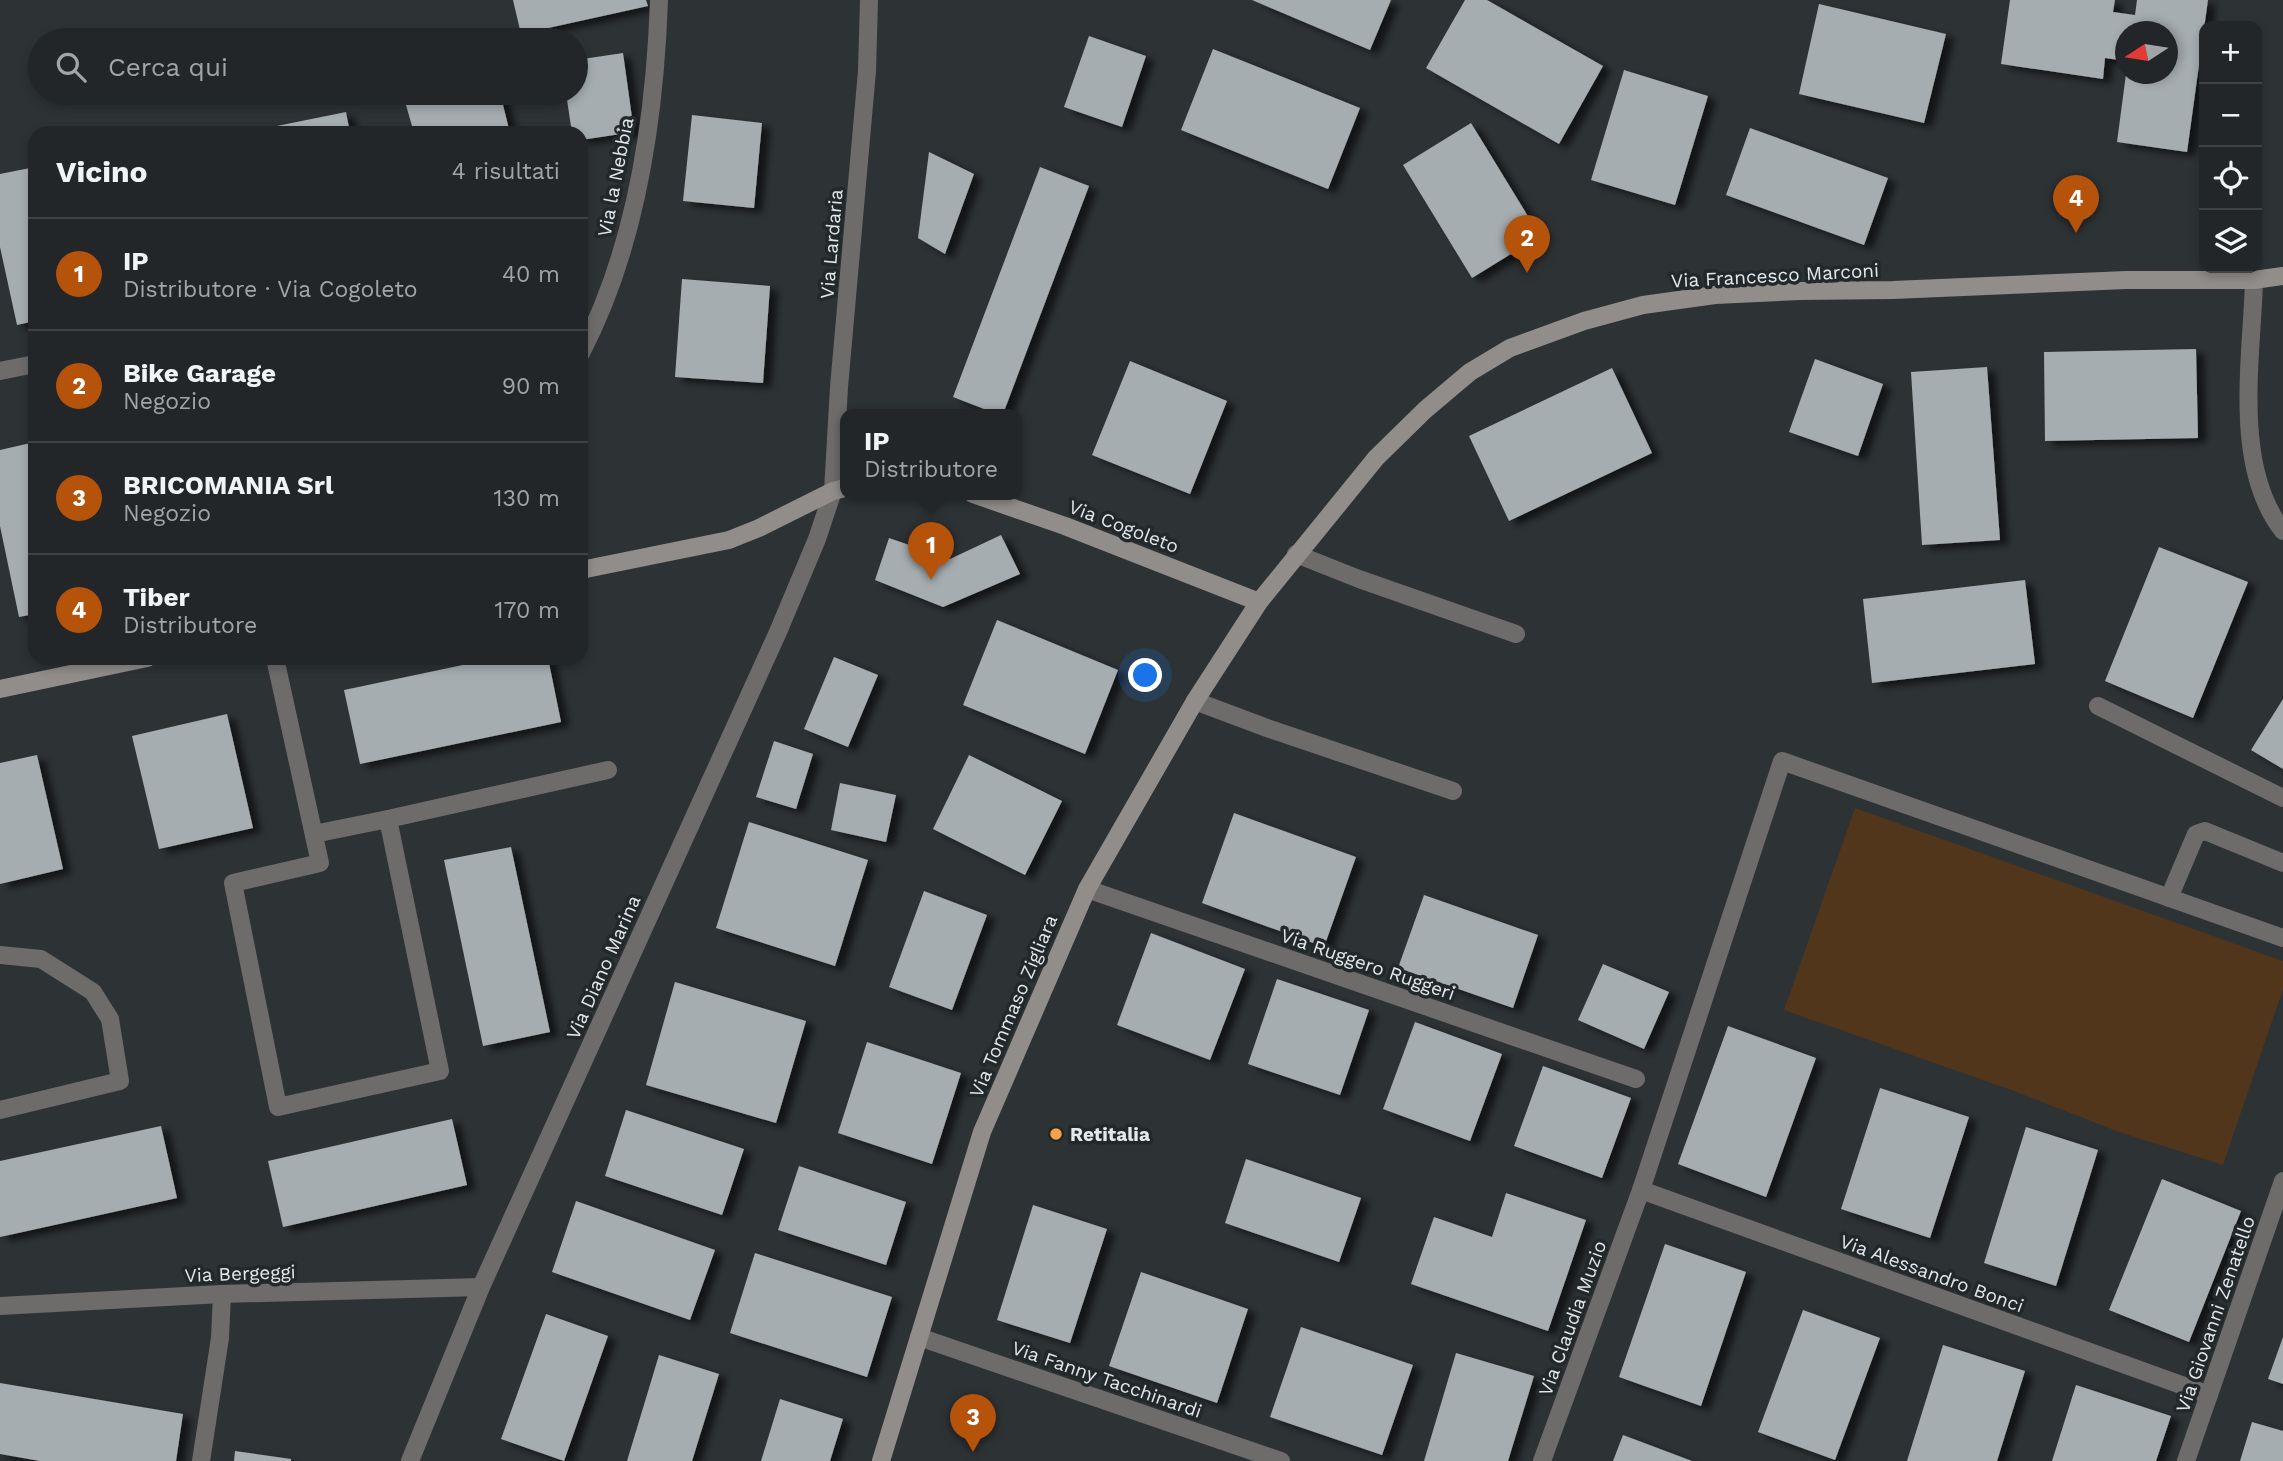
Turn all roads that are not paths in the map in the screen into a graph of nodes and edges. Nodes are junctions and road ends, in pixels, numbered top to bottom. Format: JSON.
{"nodes":[{"id":1,"x":659,"y":0,"type":"edge"},
{"id":2,"x":869,"y":0,"type":"edge"},
{"id":3,"x":2283,"y":276,"type":"edge"},
{"id":4,"x":2254,"y":280,"type":"junction"},
{"id":5,"x":588,"y":338,"type":"edge"},
{"id":6,"x":28,"y":365,"type":"edge"},
{"id":7,"x":0,"y":371,"type":"edge"},
{"id":8,"x":839,"y":489,"type":"edge"},
{"id":9,"x":991,"y":500,"type":"edge"},
{"id":10,"x":2283,"y":531,"type":"edge"},
{"id":11,"x":1296,"y":554,"type":"junction"},
{"id":12,"x":588,"y":569,"type":"edge"},
{"id":13,"x":1259,"y":602,"type":"junction"},
{"id":14,"x":1516,"y":634,"type":"dead end"},
{"id":15,"x":114,"y":665,"type":"edge"},
{"id":16,"x":277,"y":665,"type":"edge"},
{"id":17,"x":0,"y":689,"type":"edge"},
{"id":18,"x":1195,"y":701,"type":"junction"},
{"id":19,"x":2098,"y":706,"type":"dead end"},
{"id":20,"x":608,"y":770,"type":"dead end"},
{"id":21,"x":1454,"y":791,"type":"dead end"},
{"id":22,"x":2283,"y":798,"type":"edge"},
{"id":23,"x":388,"y":819,"type":"junction"},
{"id":24,"x":314,"y":834,"type":"junction"},
{"id":25,"x":2283,"y":863,"type":"edge"},
{"id":26,"x":1087,"y":889,"type":"junction"},
{"id":27,"x":2169,"y":898,"type":"junction"},
{"id":28,"x":2283,"y":938,"type":"edge"},
{"id":29,"x":0,"y":955,"type":"edge"},
{"id":30,"x":1636,"y":1079,"type":"dead end"},
{"id":31,"x":0,"y":1110,"type":"edge"},
{"id":32,"x":2283,"y":1181,"type":"edge"},
{"id":33,"x":1642,"y":1190,"type":"junction"},
{"id":34,"x":481,"y":1287,"type":"junction"},
{"id":35,"x":222,"y":1294,"type":"junction"},
{"id":36,"x":0,"y":1306,"type":"edge"},
{"id":37,"x":919,"y":1337,"type":"junction"},
{"id":38,"x":2209,"y":1395,"type":"junction"},
{"id":39,"x":201,"y":1461,"type":"edge"},
{"id":40,"x":410,"y":1461,"type":"edge"},
{"id":41,"x":881,"y":1461,"type":"edge"},
{"id":42,"x":1281,"y":1461,"type":"edge"},
{"id":43,"x":1542,"y":1461,"type":"edge"},
{"id":44,"x":2186,"y":1461,"type":"edge"}],
"edges":[{"from":1,"to":5,"type":"street","name":"Via la Nebbia"},
{"from":2,"to":8,"type":"street","name":"Via Lardaria"},
{"from":3,"to":4,"type":"street","name":"Via Francesco Marconi"},
{"from":4,"to":10,"type":"street"},
{"from":4,"to":11,"type":"street","name":"Via Francesco Marconi"},
{"from":6,"to":7,"type":"street"},
{"from":8,"to":12,"type":"street"},
{"from":8,"to":34,"type":"street","name":"Via Diano Marina"},
{"from":9,"to":13,"type":"street","name":"Via Cogoleto"},
{"from":11,"to":13,"type":"street","name":"Via Francesco Marconi"},
{"from":11,"to":14,"type":"street"},
{"from":13,"to":18,"type":"street","name":"Via Tommaso Zigliara"},
{"from":15,"to":17,"type":"street"},
{"from":16,"to":24,"type":"street"},
{"from":18,"to":21,"type":"street"},
{"from":18,"to":26,"type":"street","name":"Via Tommaso Zigliara"},
{"from":19,"to":22,"type":"street"},
{"from":20,"to":23,"type":"street"},
{"from":23,"to":24,"type":"street"},
{"from":23,"to":24,"type":"street"},
{"from":25,"to":27,"type":"street"},
{"from":26,"to":30,"type":"street","name":"Via Ruggero Ruggeri"},
{"from":26,"to":37,"type":"street","name":"Via Tommaso Zigliara"},
{"from":27,"to":28,"type":"street"},
{"from":27,"to":33,"type":"street","name":"Via Claudia Muzio"},
{"from":29,"to":31,"type":"street"},
{"from":32,"to":38,"type":"street","name":"Via Giovanni Zenatello"},
{"from":33,"to":38,"type":"street","name":"Via Alessandro Bonci"},
{"from":33,"to":43,"type":"street","name":"Via Claudia Muzio"},
{"from":34,"to":35,"type":"street","name":"Via Bergeggi"},
{"from":34,"to":40,"type":"street","name":"Via Diano Marina"},
{"from":35,"to":36,"type":"street","name":"Via Bergeggi"},
{"from":35,"to":39,"type":"street"},
{"from":37,"to":41,"type":"street","name":"Via Tommaso Zigliara"},
{"from":37,"to":42,"type":"street","name":"Via Fanny Tacchinardi"},
{"from":38,"to":44,"type":"street","name":"Via Giovanni Zenatello"}]}
